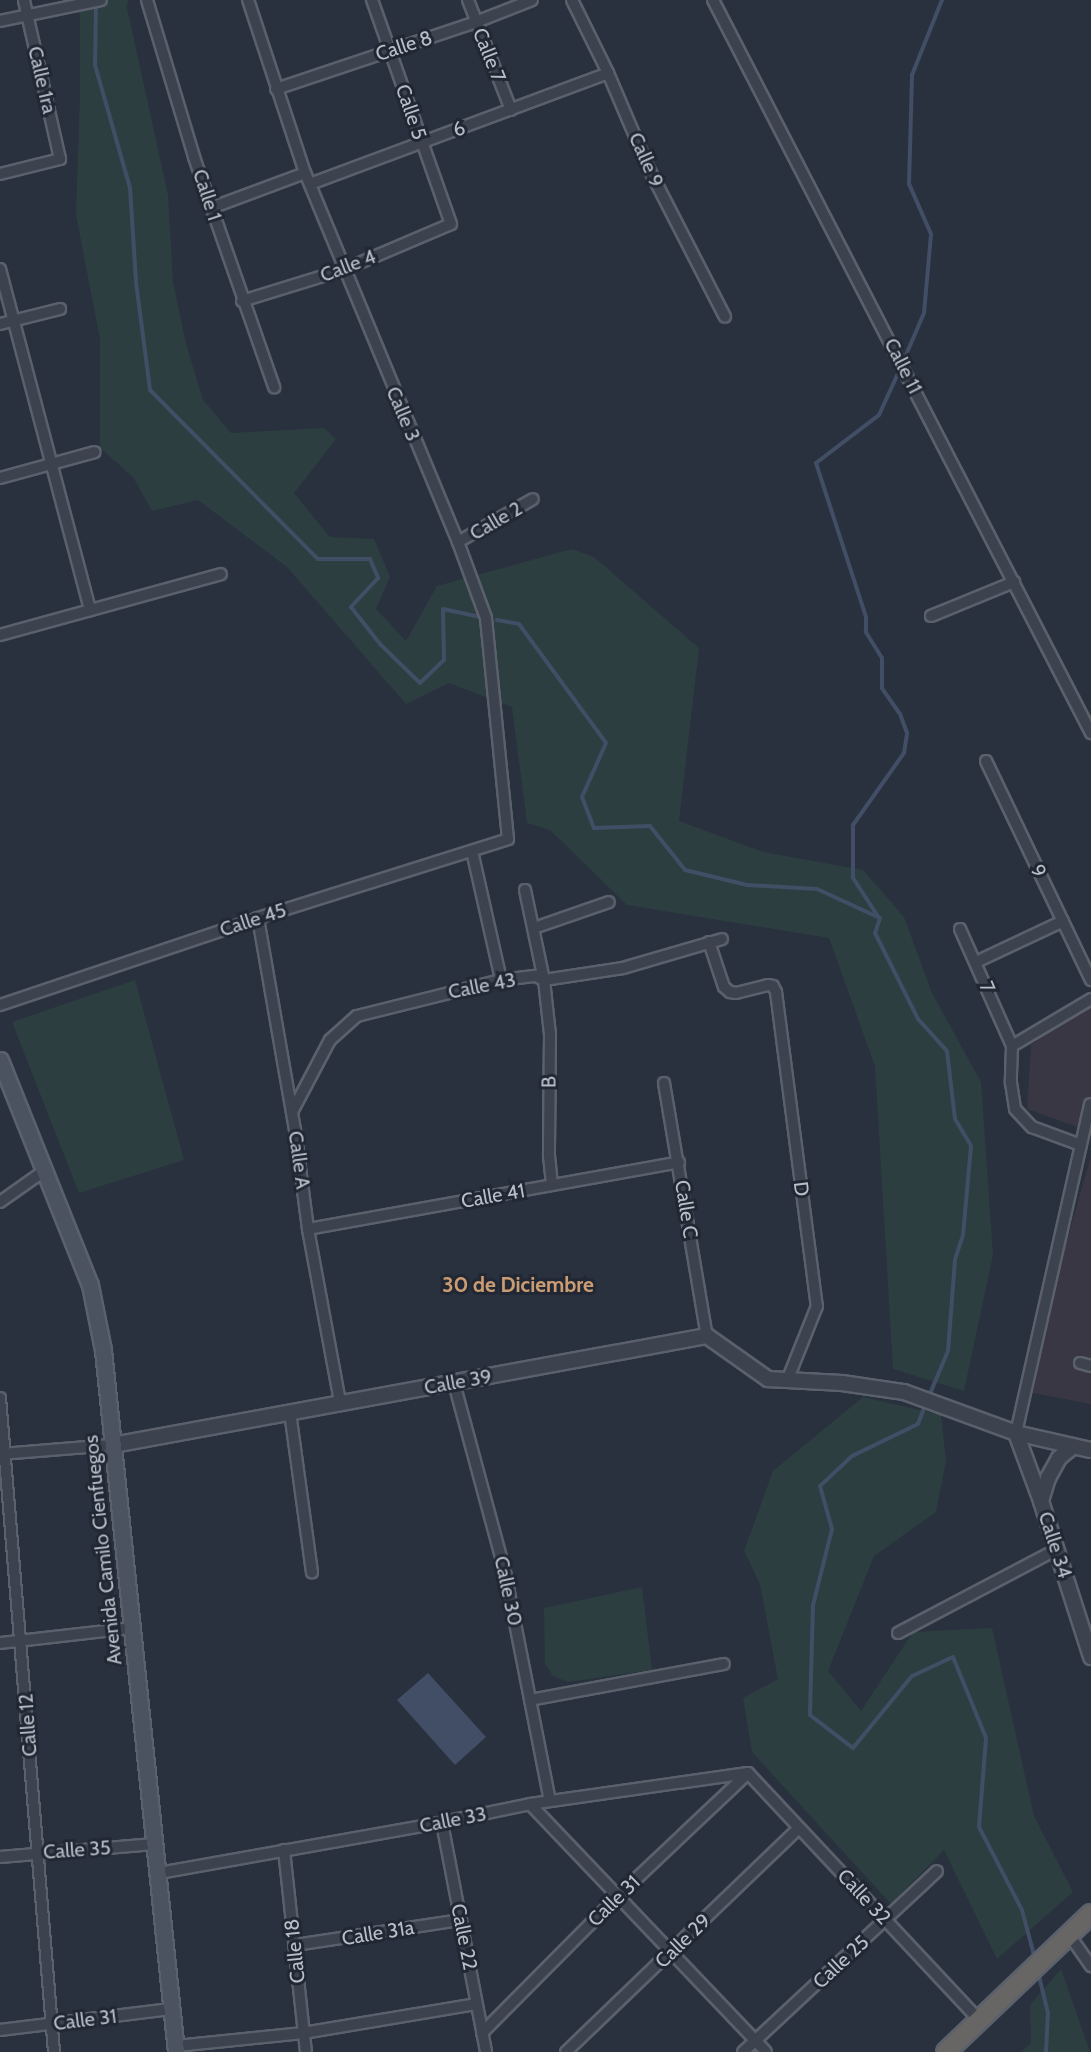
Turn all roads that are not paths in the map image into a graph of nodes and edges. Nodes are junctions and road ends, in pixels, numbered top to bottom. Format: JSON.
{"nodes":[{"id":1,"x":24,"y":0,"type":"edge"},
{"id":2,"x":101,"y":0,"type":"edge"},
{"id":3,"x":146,"y":0,"type":"edge"},
{"id":4,"x":248,"y":0,"type":"edge"},
{"id":5,"x":372,"y":0,"type":"edge"},
{"id":6,"x":468,"y":0,"type":"edge"},
{"id":7,"x":532,"y":0,"type":"edge"},
{"id":8,"x":572,"y":0,"type":"edge"},
{"id":9,"x":713,"y":0,"type":"edge"},
{"id":10,"x":27,"y":15,"type":"junction"},
{"id":11,"x":0,"y":21,"type":"edge"},
{"id":12,"x":476,"y":22,"type":"junction"},
{"id":13,"x":390,"y":50,"type":"junction"},
{"id":14,"x":608,"y":73,"type":"junction"},
{"id":15,"x":276,"y":89,"type":"junction"},
{"id":16,"x":511,"y":110,"type":"junction"},
{"id":17,"x":422,"y":144,"type":"junction"},
{"id":18,"x":305,"y":172,"type":"junction"},
{"id":19,"x":0,"y":174,"type":"edge"},
{"id":20,"x":310,"y":184,"type":"junction"},
{"id":21,"x":211,"y":208,"type":"junction"},
{"id":22,"x":451,"y":224,"type":"joint"},
{"id":23,"x":0,"y":269,"type":"edge"},
{"id":24,"x":343,"y":270,"type":"junction"},
{"id":25,"x":243,"y":301,"type":"junction"},
{"id":26,"x":60,"y":309,"type":"dead end"},
{"id":27,"x":725,"y":317,"type":"dead end"},
{"id":28,"x":13,"y":320,"type":"junction"},
{"id":29,"x":0,"y":324,"type":"edge"},
{"id":30,"x":274,"y":387,"type":"dead end"},
{"id":31,"x":95,"y":453,"type":"dead end"},
{"id":32,"x":50,"y":465,"type":"junction"},
{"id":33,"x":0,"y":478,"type":"edge"},
{"id":34,"x":533,"y":499,"type":"dead end"},
{"id":35,"x":458,"y":542,"type":"junction"},
{"id":36,"x":221,"y":574,"type":"dead end"},
{"id":37,"x":1014,"y":582,"type":"junction"},
{"id":38,"x":90,"y":610,"type":"junction"},
{"id":39,"x":931,"y":616,"type":"dead end"},
{"id":40,"x":0,"y":622,"type":"edge"},
{"id":41,"x":2,"y":634,"type":"edge"},
{"id":42,"x":1091,"y":733,"type":"edge"},
{"id":43,"x":986,"y":761,"type":"dead end"},
{"id":44,"x":508,"y":839,"type":"joint"},
{"id":45,"x":472,"y":851,"type":"junction"},
{"id":46,"x":525,"y":890,"type":"dead end"},
{"id":47,"x":609,"y":902,"type":"dead end"},
{"id":48,"x":258,"y":918,"type":"junction"},
{"id":49,"x":1063,"y":921,"type":"junction"},
{"id":50,"x":534,"y":928,"type":"junction"},
{"id":51,"x":960,"y":929,"type":"dead end"},
{"id":52,"x":722,"y":939,"type":"dead end"},
{"id":53,"x":709,"y":942,"type":"junction"},
{"id":54,"x":976,"y":962,"type":"junction"},
{"id":55,"x":501,"y":980,"type":"junction"},
{"id":56,"x":544,"y":980,"type":"junction"},
{"id":57,"x":1091,"y":980,"type":"edge"},
{"id":58,"x":1091,"y":999,"type":"edge"},
{"id":59,"x":0,"y":1005,"type":"edge"},
{"id":60,"x":1012,"y":1046,"type":"junction"},
{"id":61,"x":0,"y":1060,"type":"edge"},
{"id":62,"x":664,"y":1083,"type":"dead end"},
{"id":63,"x":1090,"y":1104,"type":"edge"},
{"id":64,"x":292,"y":1112,"type":"junction"},
{"id":65,"x":1081,"y":1145,"type":"junction"},
{"id":66,"x":679,"y":1162,"type":"junction"},
{"id":67,"x":44,"y":1171,"type":"junction"},
{"id":68,"x":552,"y":1185,"type":"junction"},
{"id":69,"x":0,"y":1202,"type":"edge"},
{"id":70,"x":308,"y":1229,"type":"junction"},
{"id":71,"x":707,"y":1336,"type":"junction"},
{"id":72,"x":1080,"y":1363,"type":"dead end"},
{"id":73,"x":1091,"y":1366,"type":"edge"},
{"id":74,"x":787,"y":1381,"type":"junction"},
{"id":75,"x":454,"y":1383,"type":"junction"},
{"id":76,"x":0,"y":1398,"type":"edge"},
{"id":77,"x":340,"y":1402,"type":"junction"},
{"id":78,"x":290,"y":1412,"type":"junction"},
{"id":79,"x":1016,"y":1433,"type":"junction"},
{"id":80,"x":113,"y":1445,"type":"junction"},
{"id":81,"x":1072,"y":1447,"type":"junction"},
{"id":82,"x":1091,"y":1450,"type":"edge"},
{"id":83,"x":3,"y":1454,"type":"edge"},
{"id":84,"x":1041,"y":1501,"type":"junction"},
{"id":85,"x":1057,"y":1549,"type":"junction"},
{"id":86,"x":312,"y":1573,"type":"dead end"},
{"id":87,"x":132,"y":1628,"type":"junction"},
{"id":88,"x":898,"y":1633,"type":"dead end"},
{"id":89,"x":22,"y":1639,"type":"junction"},
{"id":90,"x":0,"y":1643,"type":"edge"},
{"id":91,"x":1091,"y":1657,"type":"edge"},
{"id":92,"x":724,"y":1664,"type":"dead end"},
{"id":93,"x":530,"y":1700,"type":"junction"},
{"id":94,"x":748,"y":1773,"type":"junction"},
{"id":95,"x":550,"y":1801,"type":"junction"},
{"id":96,"x":530,"y":1804,"type":"junction"},
{"id":97,"x":442,"y":1823,"type":"junction"},
{"id":98,"x":799,"y":1828,"type":"junction"},
{"id":99,"x":154,"y":1844,"type":"junction"},
{"id":100,"x":284,"y":1850,"type":"junction"},
{"id":101,"x":38,"y":1853,"type":"junction"},
{"id":102,"x":0,"y":1857,"type":"edge"},
{"id":103,"x":937,"y":1871,"type":"dead end"},
{"id":104,"x":159,"y":1873,"type":"junction"},
{"id":105,"x":618,"y":1896,"type":"junction"},
{"id":106,"x":1091,"y":1914,"type":"edge"},
{"id":107,"x":461,"y":1920,"type":"junction"},
{"id":108,"x":886,"y":1920,"type":"junction"},
{"id":109,"x":1064,"y":1941,"type":"junction"},
{"id":110,"x":296,"y":1945,"type":"junction"},
{"id":111,"x":671,"y":1952,"type":"junction"},
{"id":112,"x":1091,"y":1966,"type":"edge"},
{"id":113,"x":476,"y":2004,"type":"junction"},
{"id":114,"x":171,"y":2009,"type":"junction"},
{"id":115,"x":980,"y":2021,"type":"junction"},
{"id":116,"x":51,"y":2024,"type":"junction"},
{"id":117,"x":0,"y":2030,"type":"edge"},
{"id":118,"x":303,"y":2032,"type":"junction"},
{"id":119,"x":482,"y":2033,"type":"junction"},
{"id":120,"x":755,"y":2040,"type":"junction"},
{"id":121,"x":176,"y":2049,"type":"edge"},
{"id":122,"x":54,"y":2052,"type":"edge"},
{"id":123,"x":306,"y":2052,"type":"edge"},
{"id":124,"x":486,"y":2052,"type":"edge"},
{"id":125,"x":566,"y":2052,"type":"edge"},
{"id":126,"x":743,"y":2052,"type":"edge"},
{"id":127,"x":766,"y":2052,"type":"edge"},
{"id":128,"x":946,"y":2052,"type":"edge"}],
"edges":[{"from":1,"to":10,"type":"street","name":"Calle 1ra"},
{"from":2,"to":10,"type":"street"},
{"from":3,"to":21,"type":"street","name":"Calle 1"},
{"from":4,"to":15,"type":"street","name":"Calle 3"},
{"from":5,"to":13,"type":"street","name":"Calle 5"},
{"from":6,"to":12,"type":"street","name":"Calle 7"},
{"from":7,"to":12,"type":"street","name":"Calle 8"},
{"from":8,"to":14,"type":"street","name":"Calle 9"},
{"from":9,"to":37,"type":"street","name":"Calle 11"},
{"from":10,"to":11,"type":"street"},
{"from":10,"to":19,"type":"street","name":"Calle 1ra"},
{"from":12,"to":13,"type":"street","name":"Calle 8"},
{"from":12,"to":16,"type":"street","name":"Calle 7"},
{"from":13,"to":15,"type":"street","name":"Calle 8"},
{"from":13,"to":17,"type":"street","name":"Calle 5"},
{"from":14,"to":16,"type":"street","name":"6"},
{"from":14,"to":27,"type":"street","name":"Calle 9"},
{"from":15,"to":18,"type":"street","name":"Calle 3"},
{"from":16,"to":17,"type":"street","name":"6"},
{"from":17,"to":20,"type":"street","name":"6"},
{"from":17,"to":22,"type":"street","name":"Calle 5"},
{"from":18,"to":20,"type":"street","name":"Calle 3"},
{"from":18,"to":21,"type":"street"},
{"from":20,"to":24,"type":"street","name":"Calle 3"},
{"from":21,"to":25,"type":"street","name":"Calle 1"},
{"from":22,"to":24,"type":"street","name":"Calle 4"},
{"from":23,"to":28,"type":"street"},
{"from":24,"to":25,"type":"street","name":"Calle 4"},
{"from":24,"to":35,"type":"street","name":"Calle 3"},
{"from":25,"to":30,"type":"street","name":"Calle 1"},
{"from":26,"to":28,"type":"street"},
{"from":28,"to":29,"type":"street"},
{"from":28,"to":32,"type":"street"},
{"from":31,"to":32,"type":"street"},
{"from":32,"to":33,"type":"street"},
{"from":32,"to":38,"type":"street"},
{"from":34,"to":35,"type":"street","name":"Calle 2"},
{"from":35,"to":44,"type":"street","name":"Calle 3"},
{"from":36,"to":38,"type":"street"},
{"from":37,"to":39,"type":"street"},
{"from":37,"to":42,"type":"street","name":"Calle 11"},
{"from":38,"to":41,"type":"street"},
{"from":40,"to":41,"type":"street"},
{"from":43,"to":49,"type":"street","name":"9"},
{"from":44,"to":45,"type":"street","name":"Calle 45"},
{"from":45,"to":48,"type":"street","name":"Calle 45"},
{"from":45,"to":55,"type":"street"},
{"from":46,"to":50,"type":"street","name":"B"},
{"from":47,"to":50,"type":"street"},
{"from":48,"to":59,"type":"street","name":"Calle 45"},
{"from":48,"to":64,"type":"street","name":"Calle A"},
{"from":49,"to":54,"type":"street"},
{"from":49,"to":57,"type":"street","name":"9"},
{"from":50,"to":56,"type":"street","name":"B"},
{"from":51,"to":54,"type":"street","name":"7"},
{"from":52,"to":53,"type":"street","name":"Calle 43"},
{"from":53,"to":56,"type":"street","name":"Calle 43"},
{"from":53,"to":74,"type":"street","name":"D"},
{"from":54,"to":60,"type":"street","name":"7"},
{"from":55,"to":56,"type":"street","name":"Calle 43"},
{"from":55,"to":64,"type":"street","name":"Calle 43"},
{"from":56,"to":68,"type":"street","name":"B"},
{"from":58,"to":60,"type":"street"},
{"from":60,"to":65,"type":"street"},
{"from":61,"to":67,"type":"main road","name":"Avenida Camilo Cienfuegos"},
{"from":62,"to":66,"type":"street","name":"Calle C"},
{"from":63,"to":65,"type":"street"},
{"from":64,"to":70,"type":"street","name":"Calle A"},
{"from":65,"to":79,"type":"street"},
{"from":66,"to":68,"type":"street","name":"Calle 41"},
{"from":66,"to":71,"type":"street","name":"Calle C"},
{"from":67,"to":69,"type":"street"},
{"from":67,"to":80,"type":"main road","name":"Avenida Camilo Cienfuegos"},
{"from":68,"to":70,"type":"street","name":"Calle 41"},
{"from":70,"to":77,"type":"street","name":"Calle A"},
{"from":71,"to":74,"type":"street"},
{"from":71,"to":75,"type":"street","name":"Calle 39"},
{"from":72,"to":73,"type":"street"},
{"from":74,"to":79,"type":"street"},
{"from":75,"to":77,"type":"street","name":"Calle 39"},
{"from":75,"to":93,"type":"street","name":"Calle 30"},
{"from":76,"to":83,"type":"street","name":"Calle 12"},
{"from":77,"to":78,"type":"street","name":"Calle 39"},
{"from":78,"to":80,"type":"street","name":"Calle 39"},
{"from":78,"to":86,"type":"street"},
{"from":79,"to":81,"type":"street"},
{"from":79,"to":84,"type":"street","name":"Calle 34"},
{"from":80,"to":83,"type":"street","name":"Calle 39"},
{"from":80,"to":87,"type":"main road","name":"Avenida Camilo Cienfuegos"},
{"from":81,"to":82,"type":"street"},
{"from":81,"to":84,"type":"street"},
{"from":83,"to":89,"type":"street","name":"Calle 12"},
{"from":84,"to":85,"type":"street","name":"Calle 34"},
{"from":85,"to":88,"type":"street"},
{"from":85,"to":91,"type":"street","name":"Calle 34"},
{"from":87,"to":89,"type":"street"},
{"from":87,"to":99,"type":"main road","name":"Avenida Camilo Cienfuegos"},
{"from":89,"to":90,"type":"street"},
{"from":89,"to":101,"type":"street","name":"Calle 12"},
{"from":92,"to":93,"type":"street"},
{"from":93,"to":95,"type":"street","name":"Calle 30"},
{"from":94,"to":95,"type":"street","name":"Calle 33"},
{"from":94,"to":98,"type":"street","name":"Calle 32"},
{"from":94,"to":105,"type":"street","name":"Calle 31"},
{"from":95,"to":96,"type":"street","name":"Calle 33"},
{"from":96,"to":97,"type":"street","name":"Calle 33"},
{"from":96,"to":105,"type":"street"},
{"from":97,"to":100,"type":"street","name":"Calle 33"},
{"from":97,"to":107,"type":"street","name":"Calle 22"},
{"from":98,"to":108,"type":"street","name":"Calle 32"},
{"from":98,"to":111,"type":"street","name":"Calle 29"},
{"from":99,"to":101,"type":"street","name":"Calle 35"},
{"from":99,"to":104,"type":"main road","name":"Avenida Camilo Cienfuegos"},
{"from":100,"to":104,"type":"street","name":"Calle 33"},
{"from":100,"to":110,"type":"street","name":"Calle 18"},
{"from":101,"to":102,"type":"street","name":"Calle 35"},
{"from":101,"to":116,"type":"street","name":"Calle 12"},
{"from":103,"to":108,"type":"street","name":"Calle 25"},
{"from":104,"to":114,"type":"main road","name":"Avenida Camilo Cienfuegos"},
{"from":105,"to":111,"type":"street"},
{"from":105,"to":119,"type":"street","name":"Calle 31"},
{"from":106,"to":109,"type":"highway"},
{"from":107,"to":110,"type":"street","name":"Calle 31a"},
{"from":107,"to":113,"type":"street","name":"Calle 22"},
{"from":108,"to":115,"type":"street","name":"Calle 32"},
{"from":108,"to":120,"type":"street","name":"Calle 25"},
{"from":109,"to":112,"type":"street"},
{"from":109,"to":115,"type":"highway"},
{"from":110,"to":118,"type":"street","name":"Calle 18"},
{"from":111,"to":120,"type":"street"},
{"from":111,"to":125,"type":"street","name":"Calle 29"},
{"from":113,"to":118,"type":"street"},
{"from":113,"to":119,"type":"street","name":"Calle 22"},
{"from":114,"to":116,"type":"street","name":"Calle 31"},
{"from":114,"to":121,"type":"main road","name":"Avenida Camilo Cienfuegos"},
{"from":115,"to":128,"type":"highway"},
{"from":116,"to":117,"type":"street","name":"Calle 31"},
{"from":116,"to":122,"type":"street","name":"Calle 12"},
{"from":118,"to":121,"type":"street"},
{"from":118,"to":123,"type":"street","name":"Calle 18"},
{"from":119,"to":124,"type":"street","name":"Calle 22"},
{"from":120,"to":126,"type":"street","name":"Calle 25"},
{"from":120,"to":127,"type":"street"}]}
